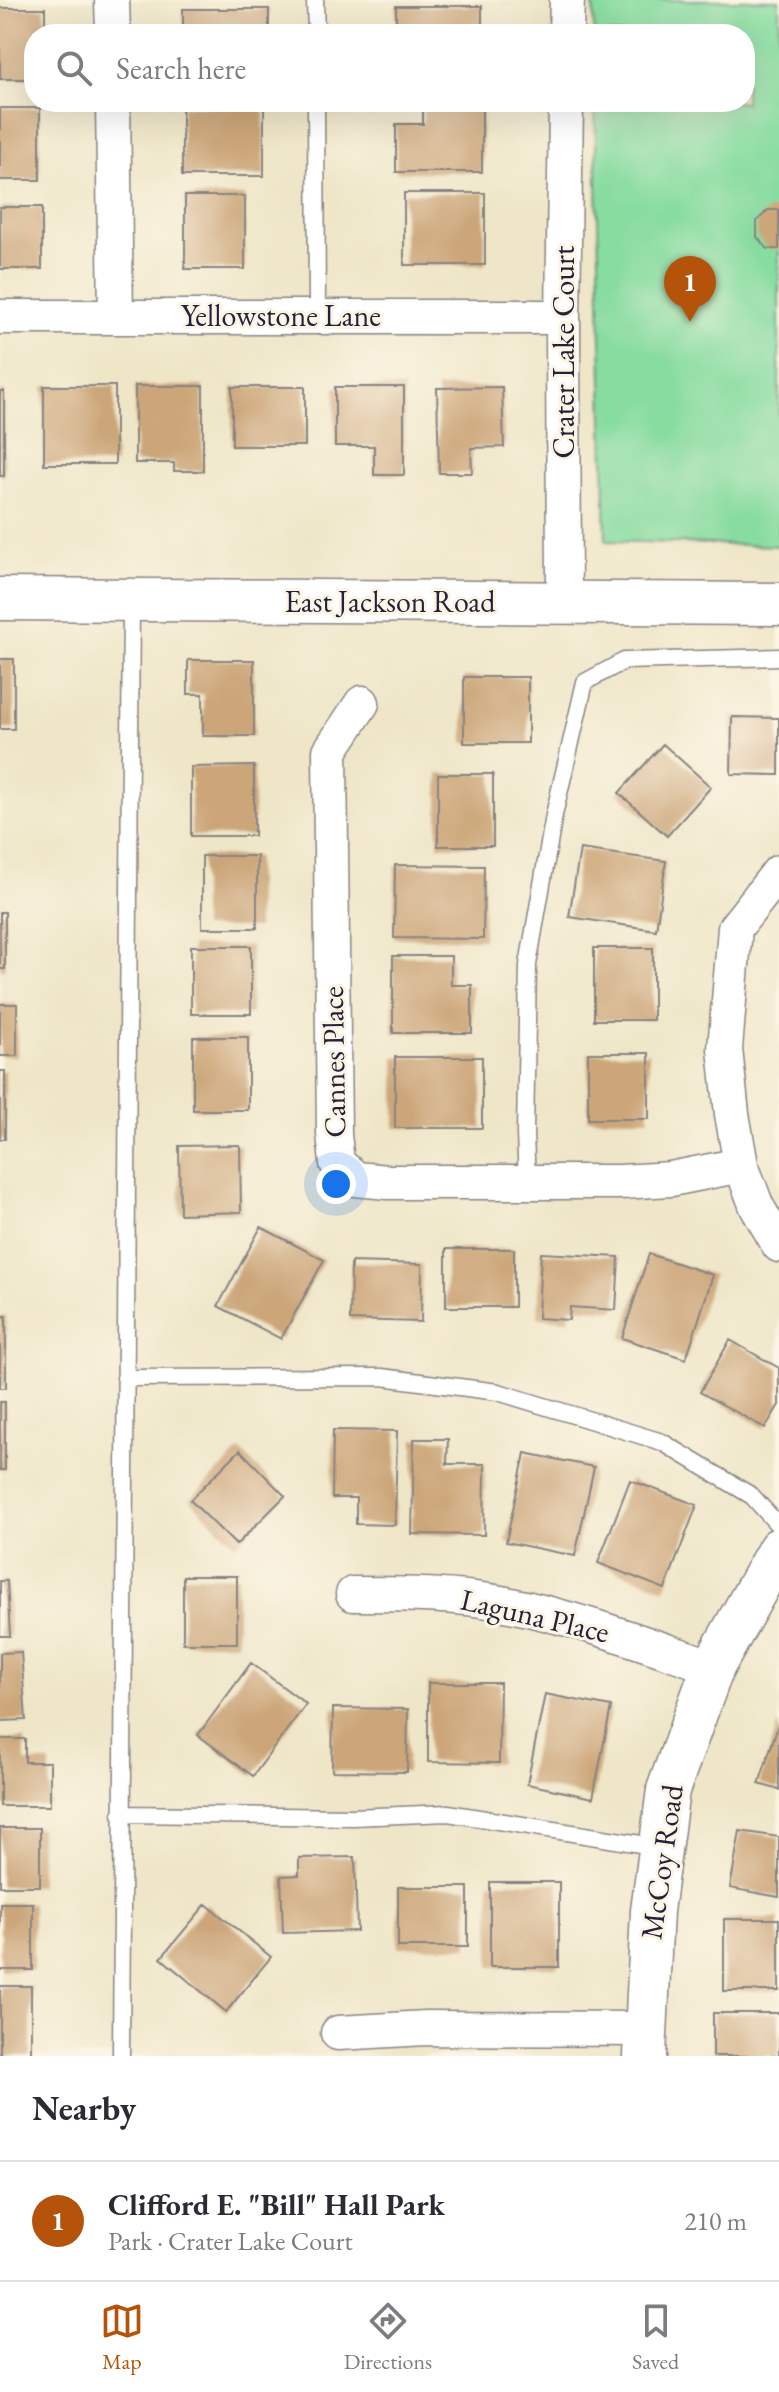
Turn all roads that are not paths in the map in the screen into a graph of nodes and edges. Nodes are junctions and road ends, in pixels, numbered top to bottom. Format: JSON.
{"nodes":[{"id":1,"x":112,"y":0,"type":"edge"},
{"id":2,"x":315,"y":0,"type":"edge"},
{"id":3,"x":567,"y":0,"type":"edge"},
{"id":4,"x":113,"y":24,"type":"edge"},
{"id":5,"x":316,"y":24,"type":"edge"},
{"id":6,"x":566,"y":24,"type":"edge"},
{"id":7,"x":113,"y":112,"type":"edge"},
{"id":8,"x":316,"y":112,"type":"edge"},
{"id":9,"x":566,"y":112,"type":"edge"},
{"id":10,"x":116,"y":316,"type":"junction"},
{"id":11,"x":0,"y":317,"type":"edge"},
{"id":12,"x":317,"y":317,"type":"junction"},
{"id":13,"x":563,"y":317,"type":"junction"},
{"id":14,"x":0,"y":599,"type":"edge"},
{"id":15,"x":131,"y":600,"type":"junction"},
{"id":16,"x":564,"y":603,"type":"junction"},
{"id":17,"x":779,"y":604,"type":"edge"},
{"id":18,"x":779,"y":657,"type":"edge"},
{"id":19,"x":362,"y":703,"type":"dead end"},
{"id":20,"x":779,"y":872,"type":"edge"},
{"id":21,"x":741,"y":1165,"type":"junction"},
{"id":22,"x":527,"y":1182,"type":"junction"},
{"id":23,"x":779,"y":1245,"type":"edge"},
{"id":24,"x":125,"y":1378,"type":"junction"},
{"id":25,"x":779,"y":1526,"type":"edge"},
{"id":26,"x":779,"y":1549,"type":"edge"},
{"id":27,"x":353,"y":1594,"type":"dead end"},
{"id":28,"x":713,"y":1667,"type":"junction"},
{"id":29,"x":121,"y":1814,"type":"junction"},
{"id":30,"x":661,"y":1847,"type":"junction"},
{"id":31,"x":338,"y":2033,"type":"dead end"},
{"id":32,"x":645,"y":2043,"type":"edge"},
{"id":33,"x":121,"y":2056,"type":"edge"}],
"edges":[{"from":1,"to":4,"type":"street"},
{"from":2,"to":5,"type":"lane"},
{"from":3,"to":6,"type":"street"},
{"from":7,"to":10,"type":"street"},
{"from":8,"to":12,"type":"lane"},
{"from":9,"to":13,"type":"street","name":"Crater Lake Court"},
{"from":10,"to":11,"type":"street","name":"Yellowstone Lane"},
{"from":10,"to":12,"type":"street","name":"Yellowstone Lane"},
{"from":12,"to":13,"type":"street","name":"Yellowstone Lane"},
{"from":13,"to":16,"type":"street","name":"Crater Lake Court"},
{"from":14,"to":15,"type":"street","name":"East Jackson Road"},
{"from":15,"to":16,"type":"street","name":"East Jackson Road"},
{"from":15,"to":24,"type":"lane"},
{"from":16,"to":17,"type":"street","name":"East Jackson Road"},
{"from":18,"to":22,"type":"lane"},
{"from":19,"to":22,"type":"street","name":"Cannes Place"},
{"from":20,"to":21,"type":"street"},
{"from":21,"to":22,"type":"street","name":"Cannes Place"},
{"from":21,"to":23,"type":"street"},
{"from":24,"to":25,"type":"lane"},
{"from":24,"to":29,"type":"lane"},
{"from":26,"to":28,"type":"street","name":"McCoy Road"},
{"from":27,"to":28,"type":"street","name":"Laguna Place"},
{"from":28,"to":30,"type":"street","name":"McCoy Road"},
{"from":29,"to":30,"type":"lane"},
{"from":29,"to":33,"type":"lane"},
{"from":30,"to":32,"type":"street","name":"McCoy Road"},
{"from":31,"to":32,"type":"street"}]}
